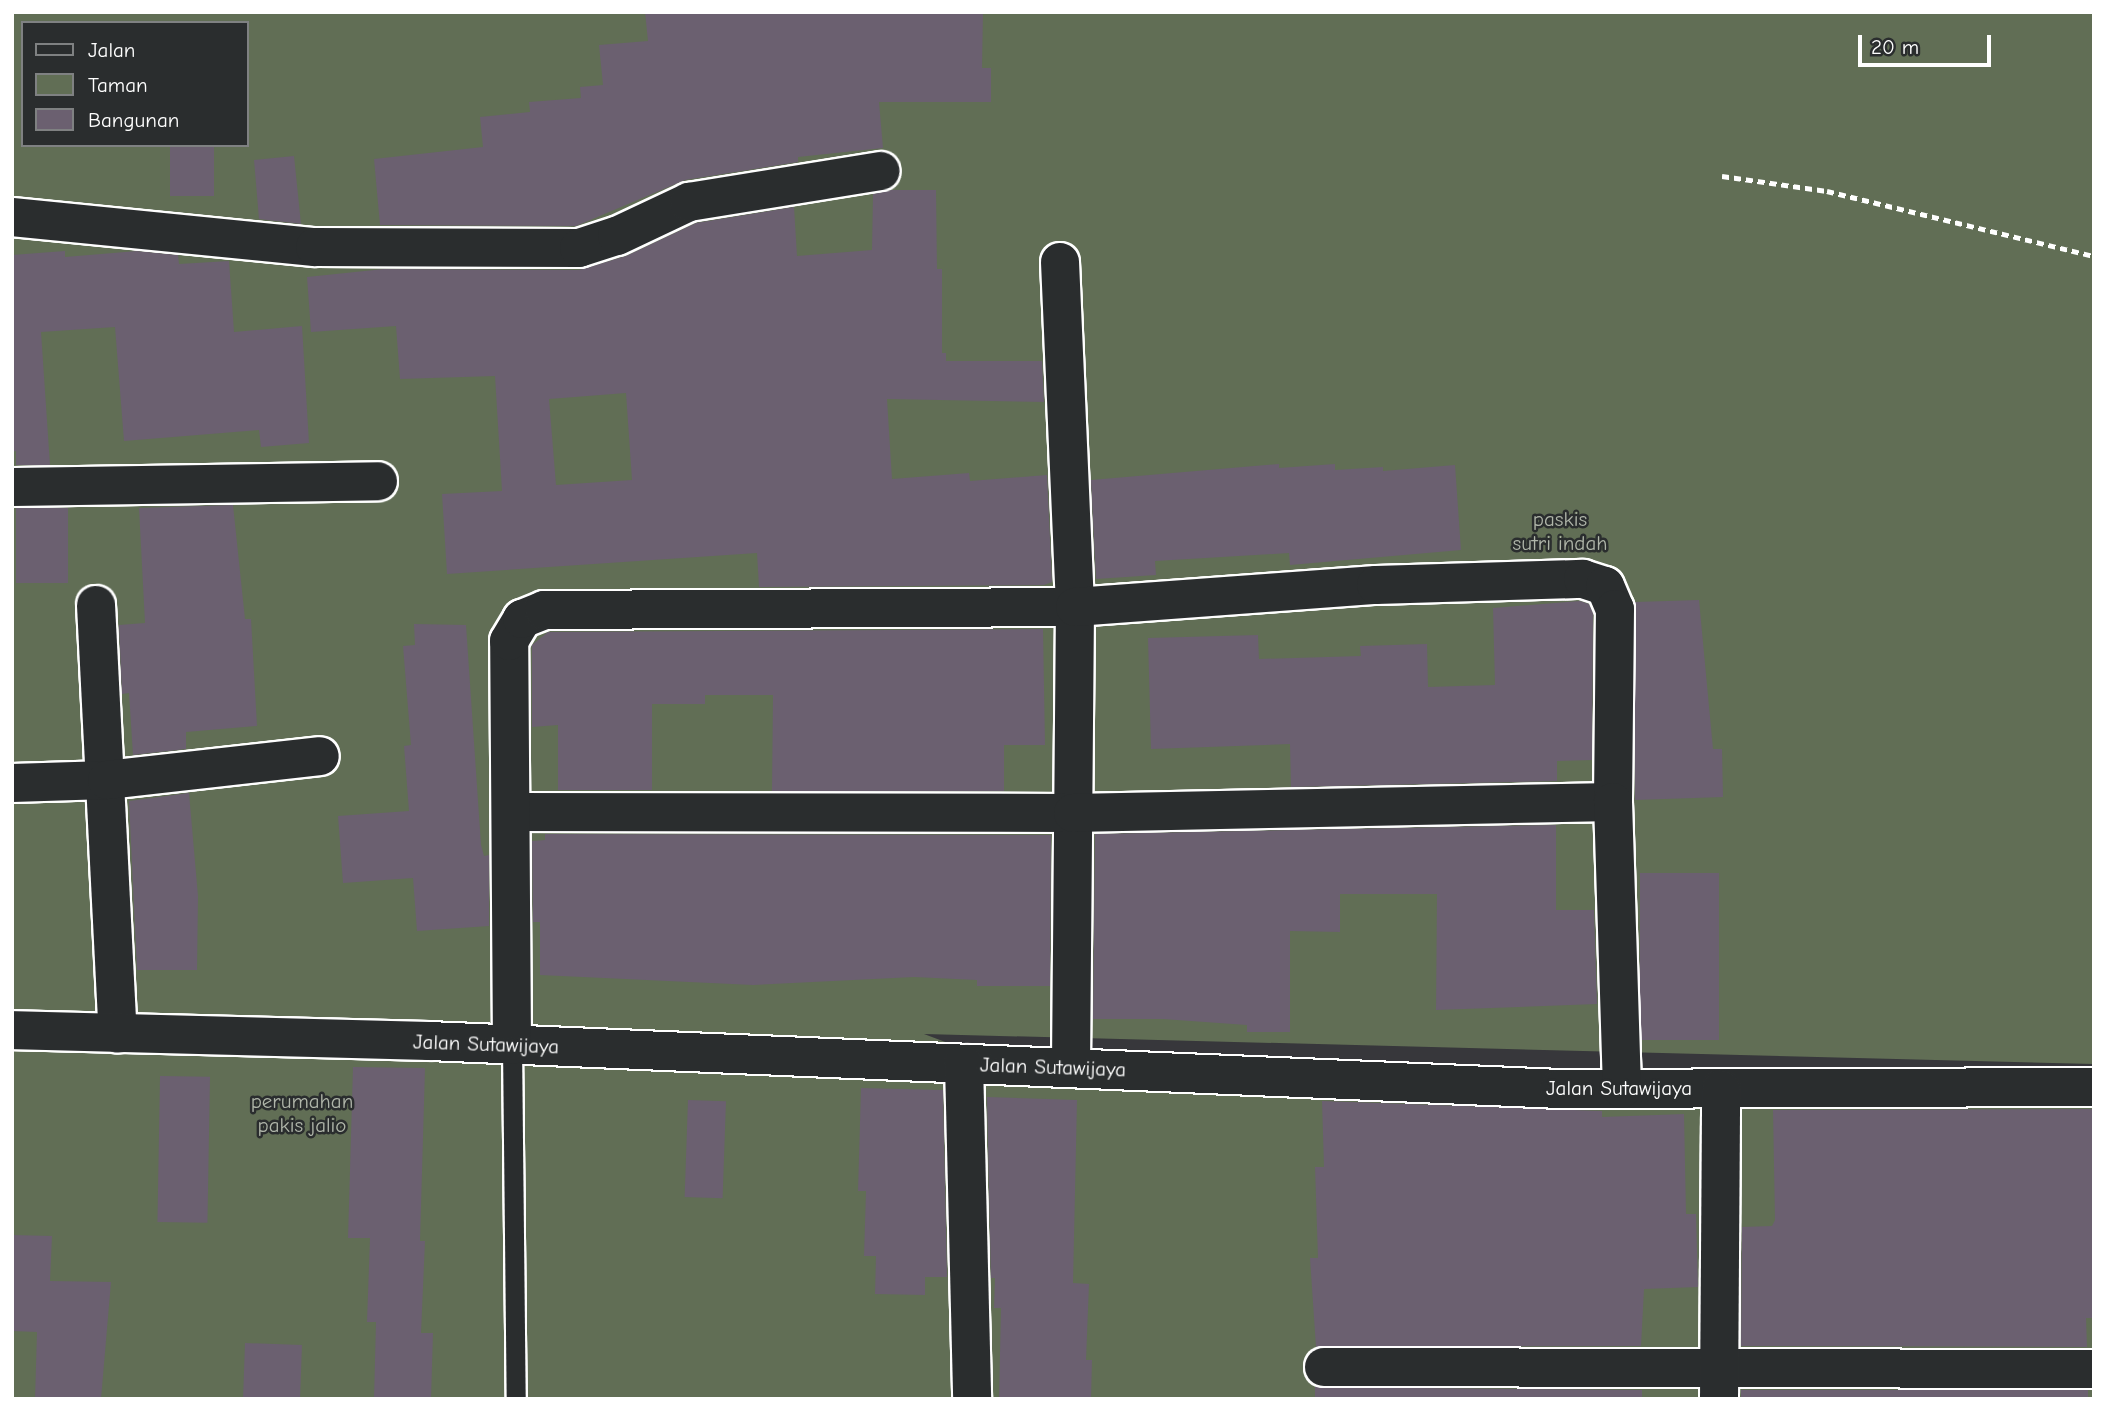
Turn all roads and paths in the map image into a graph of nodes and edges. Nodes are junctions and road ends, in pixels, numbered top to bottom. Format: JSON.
{"nodes":[{"id":1,"x":881,"y":172,"type":"dead end"},
{"id":2,"x":1722,"y":176,"type":"dead end"},
{"id":3,"x":12,"y":218,"type":"edge"},
{"id":4,"x":2094,"y":256,"type":"edge"},
{"id":5,"x":1060,"y":262,"type":"dead end"},
{"id":6,"x":378,"y":481,"type":"dead end"},
{"id":7,"x":12,"y":487,"type":"edge"},
{"id":8,"x":96,"y":605,"type":"dead end"},
{"id":9,"x":1075,"y":607,"type":"junction"},
{"id":10,"x":320,"y":756,"type":"dead end"},
{"id":11,"x":107,"y":780,"type":"junction"},
{"id":12,"x":12,"y":783,"type":"edge"},
{"id":13,"x":1613,"y":802,"type":"junction"},
{"id":14,"x":511,"y":812,"type":"junction"},
{"id":15,"x":1073,"y":813,"type":"junction"},
{"id":16,"x":12,"y":1030,"type":"edge"},
{"id":17,"x":118,"y":1033,"type":"junction"},
{"id":18,"x":512,"y":1045,"type":"junction"},
{"id":19,"x":964,"y":1064,"type":"junction"},
{"id":20,"x":1071,"y":1068,"type":"junction"},
{"id":21,"x":2094,"y":1087,"type":"edge"},
{"id":22,"x":1622,"y":1089,"type":"junction"},
{"id":23,"x":1721,"y":1089,"type":"junction"},
{"id":24,"x":1324,"y":1367,"type":"dead end"},
{"id":25,"x":2094,"y":1370,"type":"edge"},
{"id":26,"x":1719,"y":1385,"type":"edge"},
{"id":27,"x":516,"y":1399,"type":"edge"},
{"id":28,"x":972,"y":1399,"type":"edge"}],
"edges":[{"from":1,"to":3,"type":"street"},
{"from":2,"to":4,"type":"path"},
{"from":5,"to":9,"type":"street"},
{"from":6,"to":7,"type":"street"},
{"from":8,"to":11,"type":"street"},
{"from":9,"to":13,"type":"street"},
{"from":9,"to":14,"type":"street"},
{"from":9,"to":15,"type":"street"},
{"from":10,"to":11,"type":"street"},
{"from":11,"to":12,"type":"street"},
{"from":11,"to":17,"type":"street"},
{"from":13,"to":15,"type":"street"},
{"from":13,"to":22,"type":"street"},
{"from":14,"to":15,"type":"street"},
{"from":14,"to":18,"type":"street"},
{"from":15,"to":20,"type":"street"},
{"from":16,"to":17,"type":"street","name":"Jalan Sutawijaya"},
{"from":17,"to":18,"type":"street","name":"Jalan Sutawijaya"},
{"from":18,"to":19,"type":"street","name":"Jalan Sutawijaya"},
{"from":18,"to":27,"type":"lane"},
{"from":19,"to":20,"type":"street","name":"Jalan Sutawijaya"},
{"from":19,"to":28,"type":"street"},
{"from":20,"to":22,"type":"street","name":"Jalan Sutawijaya"},
{"from":21,"to":23,"type":"street","name":"Jalan Sutawijaya"},
{"from":22,"to":23,"type":"street","name":"Jalan Sutawijaya"},
{"from":23,"to":26,"type":"street"},
{"from":24,"to":26,"type":"street"},
{"from":25,"to":26,"type":"street"}]}
